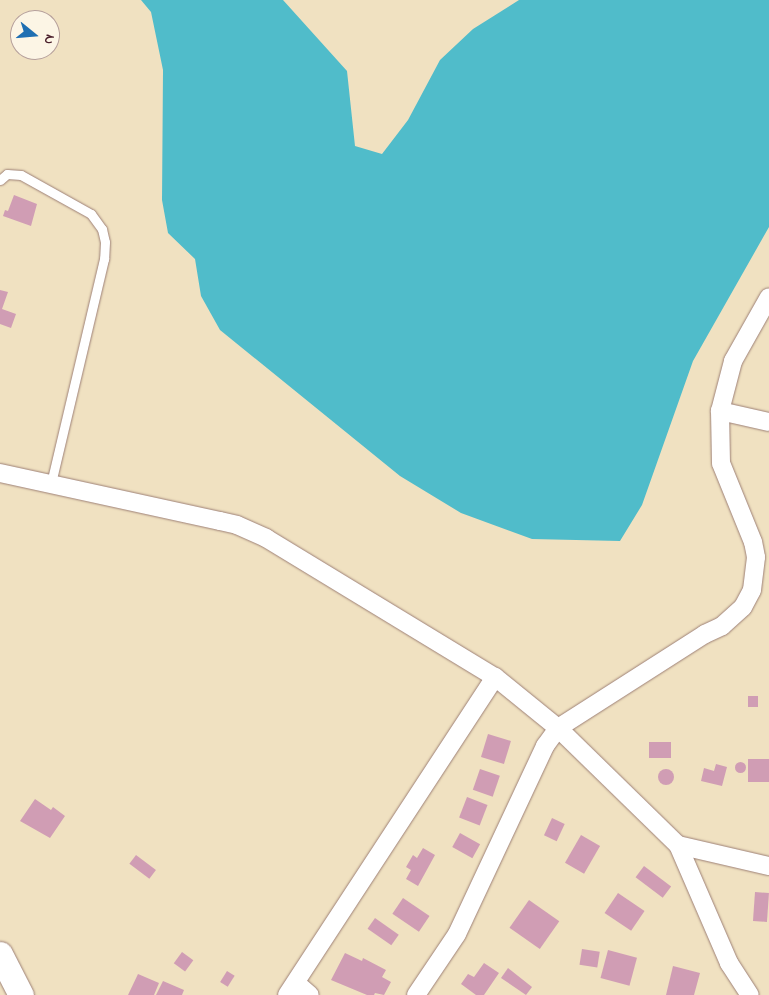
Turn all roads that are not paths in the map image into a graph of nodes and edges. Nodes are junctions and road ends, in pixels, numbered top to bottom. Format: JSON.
{"nodes":[{"id":1,"x":0,"y":180,"type":"edge"},
{"id":2,"x":769,"y":297,"type":"edge"},
{"id":3,"x":720,"y":410,"type":"junction"},
{"id":4,"x":769,"y":422,"type":"edge"},
{"id":5,"x":0,"y":473,"type":"edge"},
{"id":6,"x":52,"y":483,"type":"junction"},
{"id":7,"x":763,"y":557,"type":"edge"},
{"id":8,"x":495,"y":677,"type":"junction"},
{"id":9,"x":558,"y":728,"type":"junction"},
{"id":10,"x":678,"y":845,"type":"junction"},
{"id":11,"x":769,"y":866,"type":"edge"},
{"id":12,"x":0,"y":954,"type":"edge"},
{"id":13,"x":292,"y":989,"type":"edge"},
{"id":14,"x":21,"y":995,"type":"edge"},
{"id":15,"x":310,"y":995,"type":"edge"},
{"id":16,"x":416,"y":995,"type":"edge"},
{"id":17,"x":750,"y":995,"type":"edge"}],
"edges":[{"from":1,"to":6,"type":"lane"},
{"from":2,"to":3,"type":"street"},
{"from":3,"to":4,"type":"street"},
{"from":3,"to":7,"type":"street"},
{"from":5,"to":6,"type":"street"},
{"from":6,"to":8,"type":"street"},
{"from":7,"to":9,"type":"street"},
{"from":8,"to":9,"type":"street"},
{"from":8,"to":13,"type":"street"},
{"from":9,"to":10,"type":"street"},
{"from":9,"to":16,"type":"street"},
{"from":10,"to":11,"type":"street"},
{"from":10,"to":17,"type":"street"},
{"from":12,"to":14,"type":"street"},
{"from":13,"to":15,"type":"street"}]}
